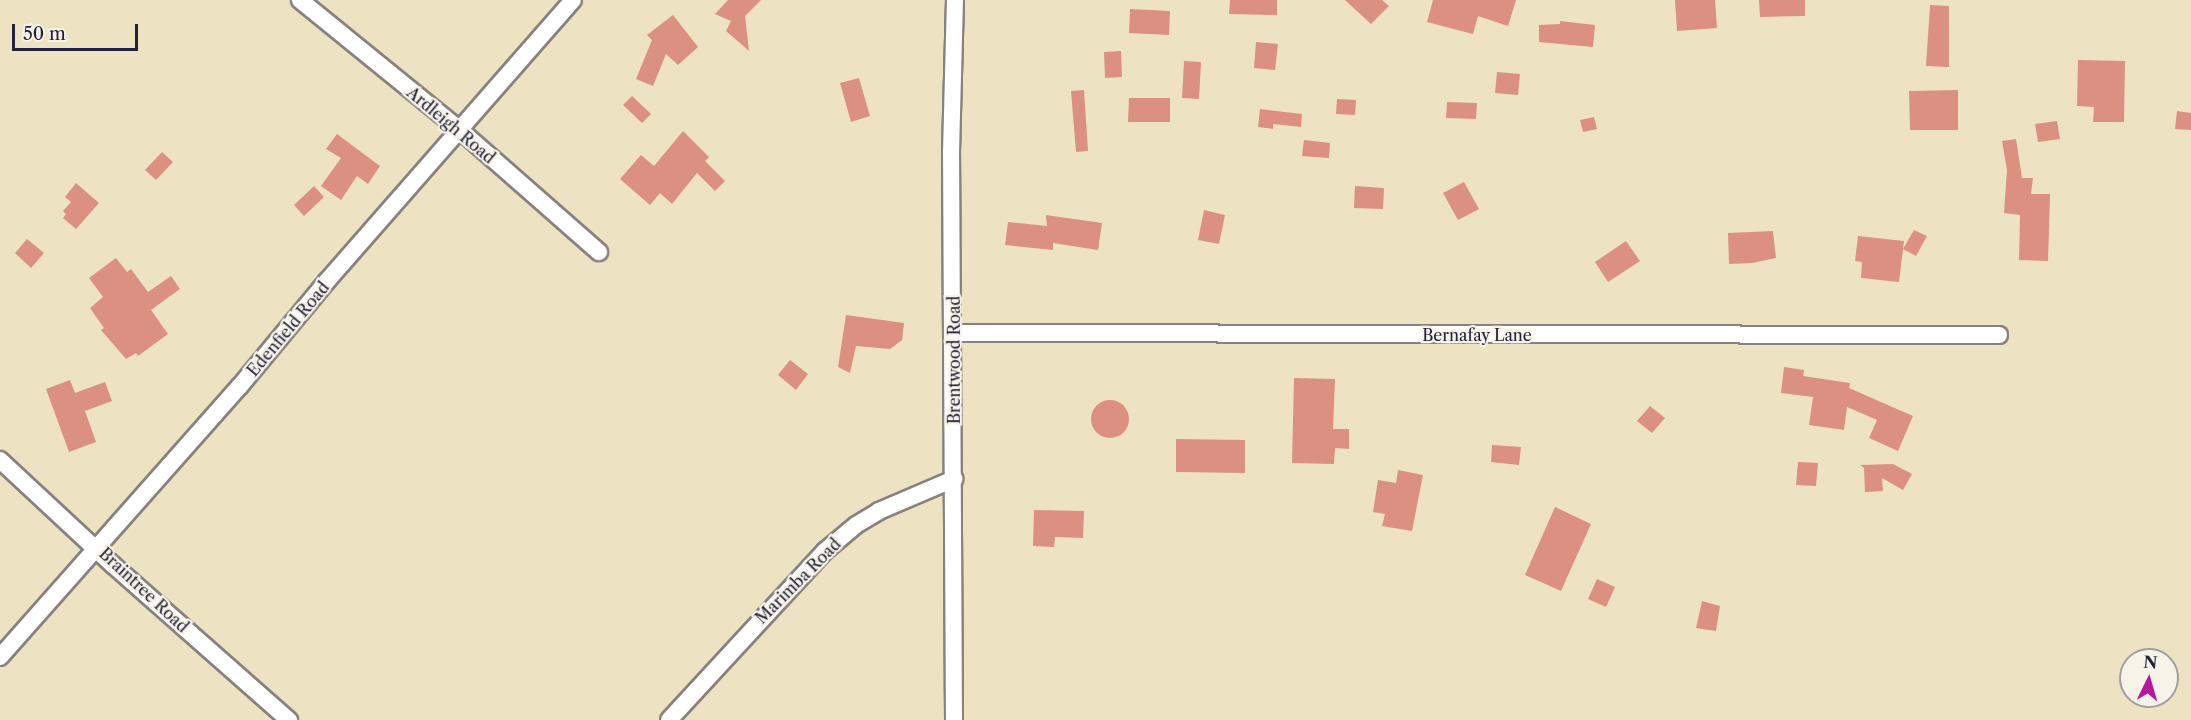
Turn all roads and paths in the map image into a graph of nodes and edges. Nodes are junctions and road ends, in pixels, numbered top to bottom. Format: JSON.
{"nodes":[{"id":1,"x":300,"y":0,"type":"edge"},
{"id":2,"x":573,"y":0,"type":"edge"},
{"id":3,"x":955,"y":0,"type":"edge"},
{"id":4,"x":460,"y":130,"type":"junction"},
{"id":5,"x":599,"y":252,"type":"dead end"},
{"id":6,"x":954,"y":333,"type":"junction"},
{"id":7,"x":1999,"y":335,"type":"dead end"},
{"id":8,"x":0,"y":460,"type":"edge"},
{"id":9,"x":954,"y":479,"type":"junction"},
{"id":10,"x":96,"y":546,"type":"junction"},
{"id":11,"x":0,"y":657,"type":"edge"},
{"id":12,"x":289,"y":720,"type":"edge"},
{"id":13,"x":669,"y":720,"type":"edge"},
{"id":14,"x":954,"y":720,"type":"edge"}],
"edges":[{"from":1,"to":4,"type":"street","name":"Ardleigh Road"},
{"from":2,"to":4,"type":"street","name":"Edenfield Road"},
{"from":3,"to":6,"type":"street","name":"Brentwood Road"},
{"from":4,"to":5,"type":"street","name":"Ardleigh Road"},
{"from":4,"to":10,"type":"street","name":"Edenfield Road"},
{"from":6,"to":7,"type":"street","name":"Bernafay Lane"},
{"from":6,"to":9,"type":"street","name":"Brentwood Road"},
{"from":8,"to":10,"type":"street","name":"Braintree Road"},
{"from":9,"to":13,"type":"street","name":"Marimba Road"},
{"from":9,"to":14,"type":"street","name":"Brentwood Road"},
{"from":10,"to":11,"type":"street","name":"Edenfield Road"},
{"from":10,"to":12,"type":"street","name":"Braintree Road"}]}
